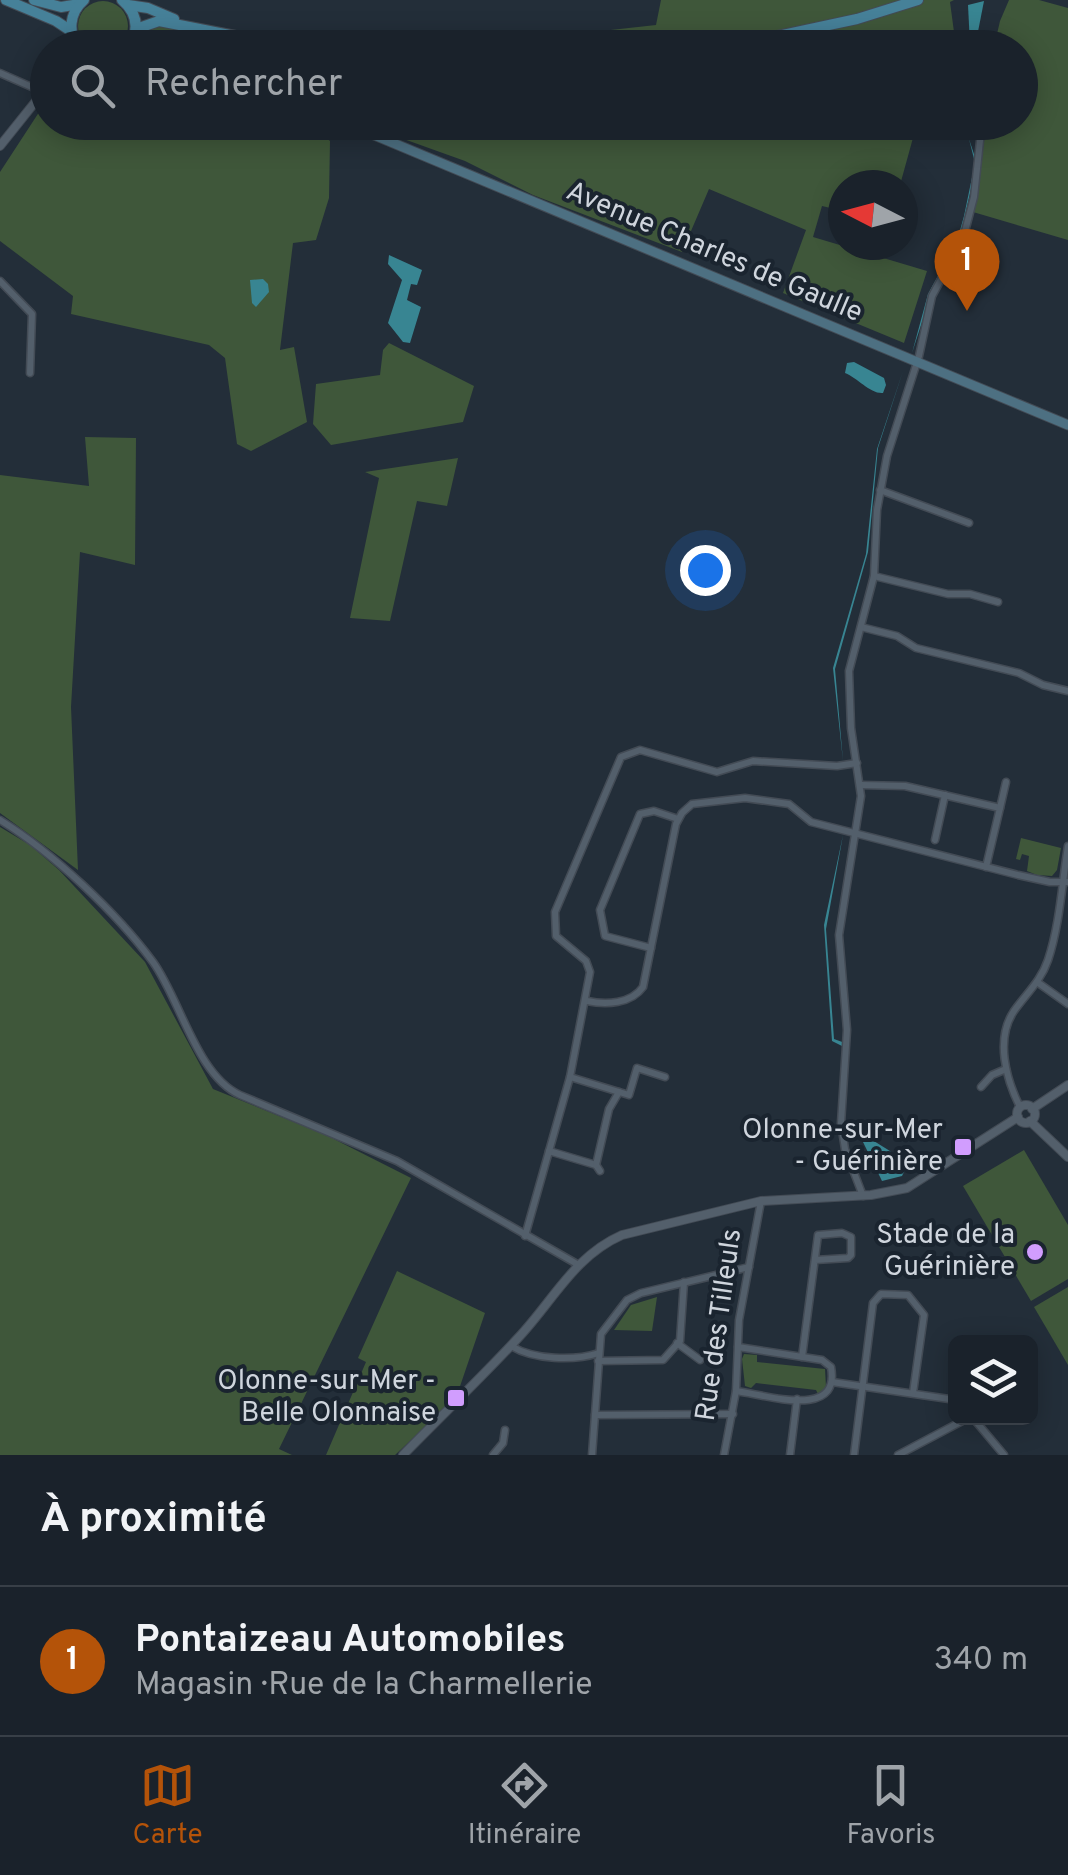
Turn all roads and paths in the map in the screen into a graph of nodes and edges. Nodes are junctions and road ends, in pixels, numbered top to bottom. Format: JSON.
{"nodes":[{"id":1,"x":6,"y":0,"type":"edge"},
{"id":2,"x":34,"y":0,"type":"edge"},
{"id":3,"x":918,"y":0,"type":"edge"},
{"id":4,"x":81,"y":2,"type":"edge"},
{"id":5,"x":125,"y":2,"type":"edge"},
{"id":6,"x":188,"y":26,"type":"junction"},
{"id":7,"x":136,"y":29,"type":"joint"},
{"id":8,"x":63,"y":30,"type":"edge"},
{"id":9,"x":75,"y":30,"type":"edge"},
{"id":10,"x":208,"y":30,"type":"edge"},
{"id":11,"x":808,"y":30,"type":"edge"},
{"id":12,"x":0,"y":73,"type":"edge"},
{"id":13,"x":30,"y":84,"type":"edge"},
{"id":14,"x":30,"y":108,"type":"edge"},
{"id":15,"x":386,"y":140,"type":"edge"},
{"id":16,"x":980,"y":140,"type":"edge"},
{"id":17,"x":0,"y":146,"type":"edge"},
{"id":18,"x":0,"y":281,"type":"edge"},
{"id":19,"x":916,"y":363,"type":"junction"},
{"id":20,"x":30,"y":373,"type":"dead end"},
{"id":21,"x":1068,"y":424,"type":"edge"},
{"id":22,"x":880,"y":490,"type":"junction"},
{"id":23,"x":969,"y":523,"type":"dead end"},
{"id":24,"x":874,"y":576,"type":"junction"},
{"id":25,"x":998,"y":602,"type":"dead end"},
{"id":26,"x":860,"y":627,"type":"junction"},
{"id":27,"x":1068,"y":691,"type":"edge"},
{"id":28,"x":857,"y":763,"type":"junction"},
{"id":29,"x":1006,"y":782,"type":"dead end"},
{"id":30,"x":861,"y":785,"type":"junction"},
{"id":31,"x":945,"y":796,"type":"junction"},
{"id":32,"x":1000,"y":808,"type":"junction"},
{"id":33,"x":678,"y":819,"type":"junction"},
{"id":34,"x":0,"y":820,"type":"edge"},
{"id":35,"x":856,"y":832,"type":"junction"},
{"id":36,"x":934,"y":840,"type":"dead end"},
{"id":37,"x":1068,"y":846,"type":"edge"},
{"id":38,"x":986,"y":867,"type":"junction"},
{"id":39,"x":1067,"y":881,"type":"edge"},
{"id":40,"x":651,"y":948,"type":"junction"},
{"id":41,"x":1037,"y":982,"type":"junction"},
{"id":42,"x":587,"y":1001,"type":"junction"},
{"id":43,"x":1068,"y":1004,"type":"edge"},
{"id":44,"x":1006,"y":1068,"type":"junction"},
{"id":45,"x":570,"y":1077,"type":"junction"},
{"id":46,"x":665,"y":1077,"type":"dead end"},
{"id":47,"x":1068,"y":1085,"type":"edge"},
{"id":48,"x":980,"y":1086,"type":"dead end"},
{"id":49,"x":619,"y":1092,"type":"junction"},
{"id":50,"x":1020,"y":1107,"type":"junction"},
{"id":51,"x":1032,"y":1108,"type":"junction"},
{"id":52,"x":1018,"y":1117,"type":"junction"},
{"id":53,"x":1030,"y":1121,"type":"junction"},
{"id":54,"x":549,"y":1151,"type":"junction"},
{"id":55,"x":1068,"y":1157,"type":"edge"},
{"id":56,"x":863,"y":1196,"type":"junction"},
{"id":57,"x":761,"y":1201,"type":"junction"},
{"id":58,"x":525,"y":1236,"type":"junction"},
{"id":59,"x":815,"y":1260,"type":"junction"},
{"id":60,"x":576,"y":1264,"type":"junction"},
{"id":61,"x":749,"y":1267,"type":"junction"},
{"id":62,"x":684,"y":1282,"type":"junction"},
{"id":63,"x":678,"y":1344,"type":"junction"},
{"id":64,"x":510,"y":1346,"type":"junction"},
{"id":65,"x":737,"y":1347,"type":"junction"},
{"id":66,"x":599,"y":1357,"type":"junction"},
{"id":67,"x":802,"y":1357,"type":"junction"},
{"id":68,"x":700,"y":1360,"type":"dead end"},
{"id":69,"x":832,"y":1382,"type":"junction"},
{"id":70,"x":863,"y":1387,"type":"junction"},
{"id":71,"x":736,"y":1391,"type":"junction"},
{"id":72,"x":913,"y":1393,"type":"junction"},
{"id":73,"x":798,"y":1399,"type":"junction"},
{"id":74,"x":948,"y":1399,"type":"edge"},
{"id":75,"x":733,"y":1414,"type":"junction"},
{"id":76,"x":595,"y":1416,"type":"junction"},
{"id":77,"x":957,"y":1425,"type":"edge"},
{"id":78,"x":977,"y":1425,"type":"edge"},
{"id":79,"x":505,"y":1430,"type":"dead end"},
{"id":80,"x":403,"y":1455,"type":"edge"},
{"id":81,"x":492,"y":1455,"type":"edge"},
{"id":82,"x":592,"y":1455,"type":"edge"},
{"id":83,"x":724,"y":1455,"type":"edge"},
{"id":84,"x":790,"y":1455,"type":"edge"},
{"id":85,"x":854,"y":1455,"type":"edge"},
{"id":86,"x":898,"y":1455,"type":"edge"},
{"id":87,"x":1004,"y":1455,"type":"edge"}],
"edges":[{"from":1,"to":8,"type":"main road"},
{"from":2,"to":4,"type":"main road"},
{"from":3,"to":11,"type":"main road"},
{"from":4,"to":9,"type":"main road"},
{"from":5,"to":6,"type":"main road"},
{"from":5,"to":7,"type":"main road"},
{"from":6,"to":7,"type":"main road"},
{"from":6,"to":10,"type":"main road"},
{"from":12,"to":13,"type":"street"},
{"from":14,"to":17,"type":"street"},
{"from":15,"to":19,"type":"main road","name":"Avenue Charles de Gaulle"},
{"from":16,"to":19,"type":"street"},
{"from":18,"to":20,"type":"street"},
{"from":19,"to":21,"type":"main road","name":"Avenue Charles de Gaulle"},
{"from":19,"to":22,"type":"street"},
{"from":22,"to":23,"type":"street"},
{"from":22,"to":24,"type":"street"},
{"from":24,"to":25,"type":"street"},
{"from":24,"to":26,"type":"street"},
{"from":26,"to":27,"type":"street"},
{"from":26,"to":28,"type":"street"},
{"from":28,"to":30,"type":"street"},
{"from":28,"to":42,"type":"street"},
{"from":29,"to":32,"type":"street"},
{"from":30,"to":31,"type":"street"},
{"from":30,"to":35,"type":"street"},
{"from":31,"to":32,"type":"street"},
{"from":31,"to":36,"type":"street"},
{"from":32,"to":38,"type":"street"},
{"from":33,"to":35,"type":"street"},
{"from":33,"to":40,"type":"street"},
{"from":33,"to":40,"type":"street"},
{"from":34,"to":58,"type":"street"},
{"from":35,"to":38,"type":"street"},
{"from":35,"to":56,"type":"street"},
{"from":37,"to":39,"type":"street"},
{"from":38,"to":39,"type":"street"},
{"from":39,"to":41,"type":"street"},
{"from":40,"to":42,"type":"street"},
{"from":41,"to":43,"type":"street"},
{"from":41,"to":44,"type":"street"},
{"from":42,"to":45,"type":"street"},
{"from":44,"to":48,"type":"street"},
{"from":44,"to":50,"type":"street"},
{"from":45,"to":49,"type":"street"},
{"from":45,"to":54,"type":"street"},
{"from":46,"to":49,"type":"street"},
{"from":47,"to":51,"type":"street"},
{"from":49,"to":54,"type":"street"},
{"from":50,"to":51,"type":"street"},
{"from":50,"to":52,"type":"street"},
{"from":51,"to":53,"type":"street"},
{"from":52,"to":53,"type":"street"},
{"from":52,"to":56,"type":"street"},
{"from":53,"to":55,"type":"street"},
{"from":54,"to":58,"type":"street"},
{"from":56,"to":57,"type":"street"},
{"from":57,"to":60,"type":"street"},
{"from":57,"to":61,"type":"street","name":"Rue des Tilleuls"},
{"from":58,"to":60,"type":"street"},
{"from":59,"to":59,"type":"street"},
{"from":59,"to":67,"type":"street"},
{"from":60,"to":64,"type":"street"},
{"from":61,"to":62,"type":"street"},
{"from":61,"to":65,"type":"street","name":"Rue des Tilleuls"},
{"from":62,"to":63,"type":"street"},
{"from":62,"to":66,"type":"street"},
{"from":63,"to":66,"type":"street"},
{"from":63,"to":68,"type":"street"},
{"from":64,"to":66,"type":"street"},
{"from":64,"to":80,"type":"street"},
{"from":65,"to":67,"type":"street"},
{"from":65,"to":71,"type":"street","name":"Rue des Tilleuls"},
{"from":66,"to":76,"type":"street"},
{"from":67,"to":69,"type":"street"},
{"from":69,"to":70,"type":"street"},
{"from":69,"to":73,"type":"street"},
{"from":70,"to":72,"type":"street"},
{"from":70,"to":72,"type":"street"},
{"from":70,"to":85,"type":"street"},
{"from":71,"to":73,"type":"street"},
{"from":71,"to":75,"type":"street","name":"Rue des Tilleuls"},
{"from":72,"to":74,"type":"street"},
{"from":73,"to":84,"type":"street"},
{"from":75,"to":76,"type":"street"},
{"from":75,"to":83,"type":"street","name":"Rue des Tilleuls"},
{"from":76,"to":82,"type":"street"},
{"from":77,"to":86,"type":"street"},
{"from":78,"to":87,"type":"street"},
{"from":79,"to":81,"type":"street"}]}
